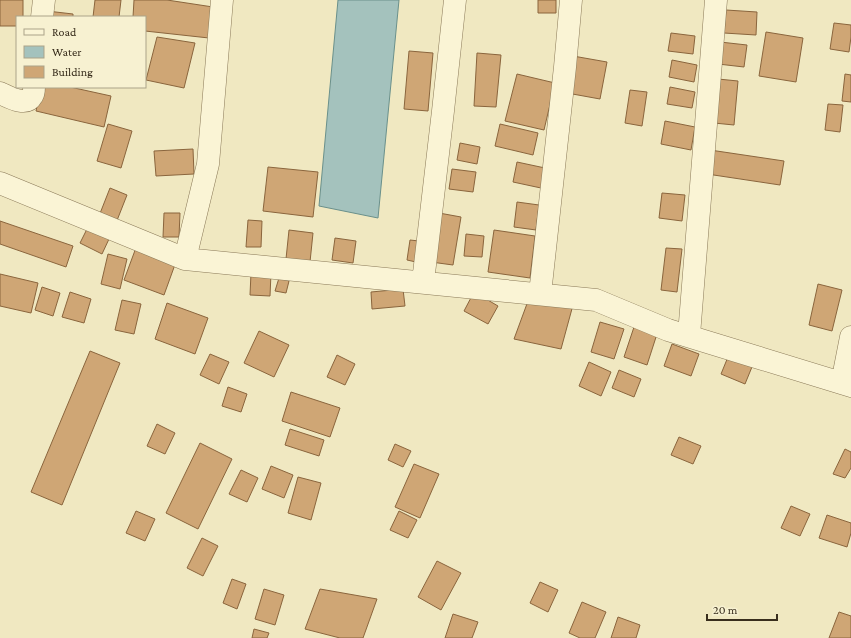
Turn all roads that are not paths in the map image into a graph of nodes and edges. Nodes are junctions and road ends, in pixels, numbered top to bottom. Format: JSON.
{"nodes":[{"id":1,"x":44,"y":0,"type":"edge"},
{"id":2,"x":222,"y":0,"type":"edge"},
{"id":3,"x":455,"y":0,"type":"edge"},
{"id":4,"x":571,"y":0,"type":"edge"},
{"id":5,"x":716,"y":0,"type":"edge"},
{"id":6,"x":42,"y":16,"type":"edge"},
{"id":7,"x":34,"y":88,"type":"edge"},
{"id":8,"x":0,"y":93,"type":"edge"},
{"id":9,"x":0,"y":183,"type":"edge"},
{"id":10,"x":185,"y":259,"type":"junction"},
{"id":11,"x":422,"y":282,"type":"junction"},
{"id":12,"x":540,"y":294,"type":"junction"},
{"id":13,"x":689,"y":335,"type":"junction"},
{"id":14,"x":851,"y":337,"type":"edge"},
{"id":15,"x":847,"y":385,"type":"edge"}],
"edges":[{"from":1,"to":6,"type":"street"},
{"from":2,"to":10,"type":"street"},
{"from":3,"to":11,"type":"street"},
{"from":4,"to":12,"type":"street"},
{"from":5,"to":13,"type":"street"},
{"from":7,"to":8,"type":"street"},
{"from":9,"to":10,"type":"street"},
{"from":10,"to":11,"type":"street"},
{"from":11,"to":12,"type":"street"},
{"from":12,"to":13,"type":"street"},
{"from":13,"to":15,"type":"street"},
{"from":14,"to":15,"type":"street"}]}
